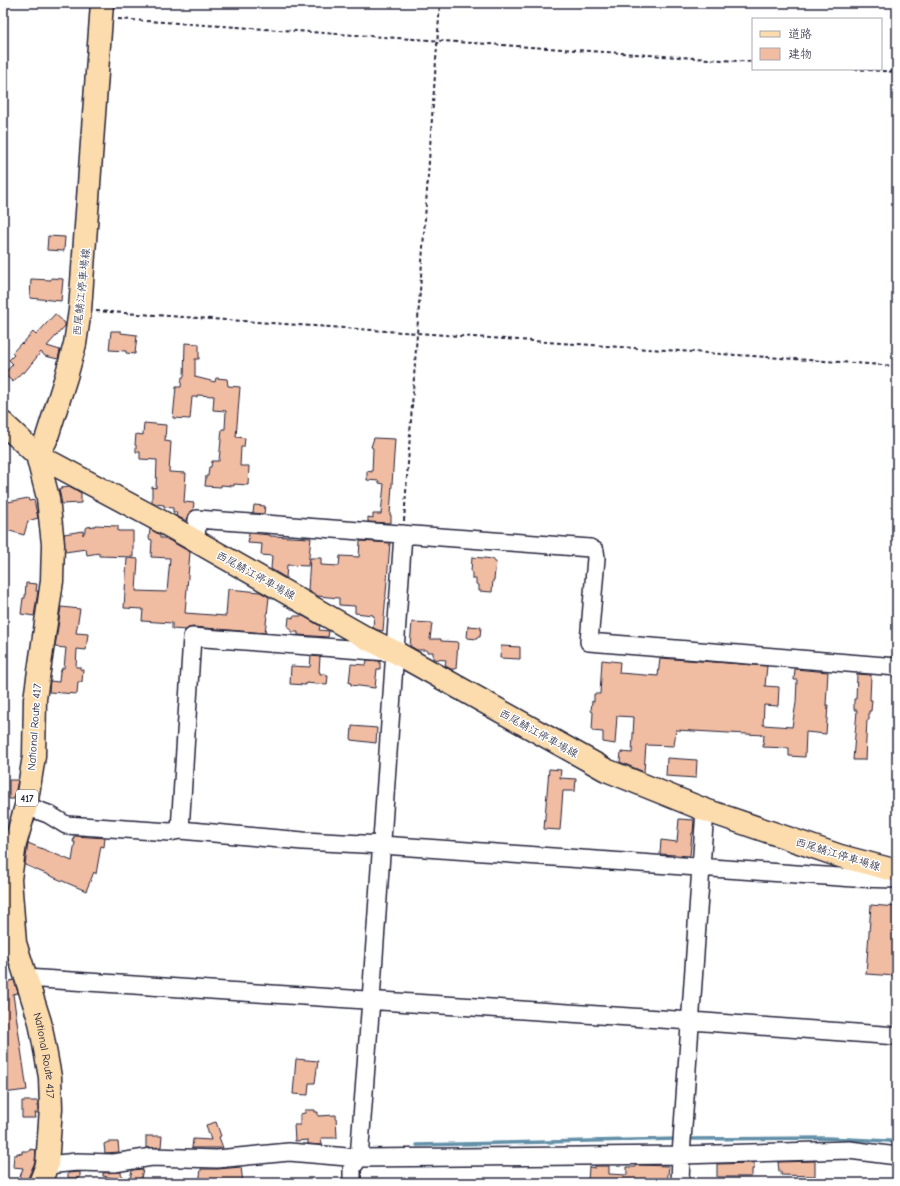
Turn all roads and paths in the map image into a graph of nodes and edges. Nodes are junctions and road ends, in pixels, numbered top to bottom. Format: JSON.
{"nodes":[{"id":1,"x":440,"y":3,"type":"edge"},
{"id":2,"x":102,"y":11,"type":"edge"},
{"id":3,"x":437,"y":41,"type":"junction"},
{"id":4,"x":752,"y":62,"type":"edge"},
{"id":5,"x":868,"y":70,"type":"edge"},
{"id":6,"x":897,"y":72,"type":"edge"},
{"id":7,"x":80,"y":310,"type":"junction"},
{"id":8,"x":417,"y":333,"type":"junction"},
{"id":9,"x":897,"y":366,"type":"edge"},
{"id":10,"x":3,"y":423,"type":"edge"},
{"id":11,"x":37,"y":455,"type":"junction"},
{"id":12,"x":403,"y":534,"type":"junction"},
{"id":13,"x":196,"y":542,"type":"junction"},
{"id":14,"x":396,"y":652,"type":"junction"},
{"id":15,"x":897,"y":667,"type":"edge"},
{"id":16,"x":26,"y":806,"type":"junction"},
{"id":17,"x":705,"y":810,"type":"junction"},
{"id":18,"x":180,"y":830,"type":"junction"},
{"id":19,"x":382,"y":846,"type":"junction"},
{"id":20,"x":701,"y":868,"type":"junction"},
{"id":21,"x":897,"y":871,"type":"edge"},
{"id":22,"x":897,"y":879,"type":"edge"},
{"id":23,"x":26,"y":978,"type":"junction"},
{"id":24,"x":371,"y":1000,"type":"junction"},
{"id":25,"x":691,"y":1021,"type":"junction"},
{"id":26,"x":897,"y":1036,"type":"edge"},
{"id":27,"x":681,"y":1155,"type":"junction"},
{"id":28,"x":897,"y":1156,"type":"edge"},
{"id":29,"x":359,"y":1158,"type":"junction"},
{"id":30,"x":44,"y":1174,"type":"edge"},
{"id":31,"x":352,"y":1183,"type":"edge"},
{"id":32,"x":680,"y":1183,"type":"edge"}],
"edges":[{"from":1,"to":3,"type":"path"},
{"from":2,"to":3,"type":"path"},
{"from":2,"to":7,"type":"main road","name":"西尾鯖江停車場線"},
{"from":3,"to":4,"type":"path"},
{"from":3,"to":8,"type":"path"},
{"from":5,"to":6,"type":"path"},
{"from":7,"to":8,"type":"path"},
{"from":7,"to":11,"type":"main road","name":"西尾鯖江停車場線"},
{"from":8,"to":9,"type":"path"},
{"from":8,"to":12,"type":"path"},
{"from":10,"to":11,"type":"main road"},
{"from":11,"to":13,"type":"main road","name":"西尾鯖江停車場線"},
{"from":11,"to":16,"type":"main road","name":"National Route 417","number":"417"},
{"from":12,"to":13,"type":"street"},
{"from":12,"to":14,"type":"street"},
{"from":12,"to":15,"type":"street"},
{"from":13,"to":14,"type":"main road","name":"西尾鯖江停車場線"},
{"from":14,"to":17,"type":"main road","name":"西尾鯖江停車場線"},
{"from":14,"to":18,"type":"street"},
{"from":14,"to":19,"type":"street"},
{"from":16,"to":18,"type":"street"},
{"from":16,"to":23,"type":"main road","name":"National Route 417","number":"417"},
{"from":17,"to":20,"type":"street"},
{"from":17,"to":21,"type":"main road","name":"西尾鯖江停車場線"},
{"from":18,"to":19,"type":"street"},
{"from":19,"to":20,"type":"street"},
{"from":19,"to":24,"type":"street"},
{"from":20,"to":22,"type":"street"},
{"from":20,"to":25,"type":"street"},
{"from":23,"to":24,"type":"street"},
{"from":23,"to":30,"type":"main road","name":"National Route 417","number":"417"},
{"from":24,"to":25,"type":"street"},
{"from":24,"to":29,"type":"street"},
{"from":25,"to":26,"type":"street"},
{"from":25,"to":27,"type":"street"},
{"from":27,"to":28,"type":"street"},
{"from":27,"to":29,"type":"street"},
{"from":27,"to":32,"type":"street"},
{"from":29,"to":30,"type":"street"},
{"from":29,"to":31,"type":"street"}]}
